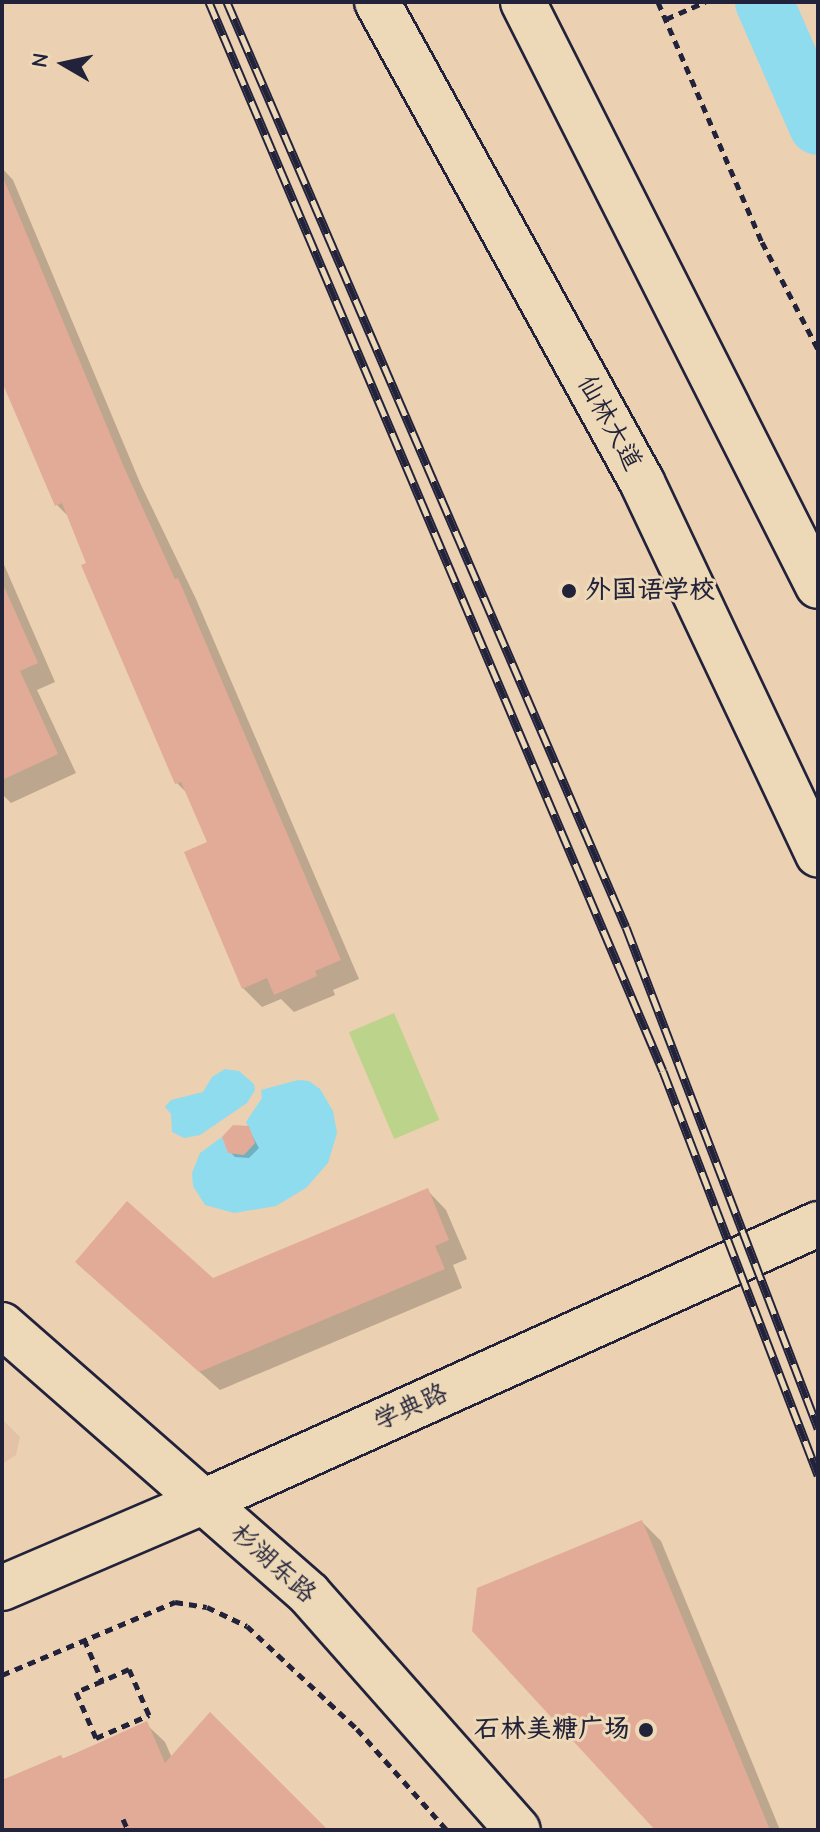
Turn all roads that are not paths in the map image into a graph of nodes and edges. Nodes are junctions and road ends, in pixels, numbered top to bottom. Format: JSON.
{"nodes":[{"id":1,"x":377,"y":2,"type":"edge"},
{"id":2,"x":523,"y":2,"type":"edge"},
{"id":3,"x":818,"y":586,"type":"edge"},
{"id":4,"x":814,"y":837,"type":"edge"},
{"id":5,"x":818,"y":1224,"type":"edge"},
{"id":6,"x":2,"y":1325,"type":"edge"},
{"id":7,"x":203,"y":1502,"type":"junction"},
{"id":8,"x":2,"y":1588,"type":"edge"},
{"id":9,"x":518,"y":1830,"type":"edge"}],
"edges":[{"from":1,"to":4,"type":"street","name":"仙林大道"},
{"from":2,"to":3,"type":"street"},
{"from":5,"to":7,"type":"street","name":"学典路"},
{"from":6,"to":7,"type":"street","name":"杉湖东路"},
{"from":7,"to":8,"type":"street","name":"学典路"},
{"from":7,"to":9,"type":"street","name":"杉湖东路"}]}
